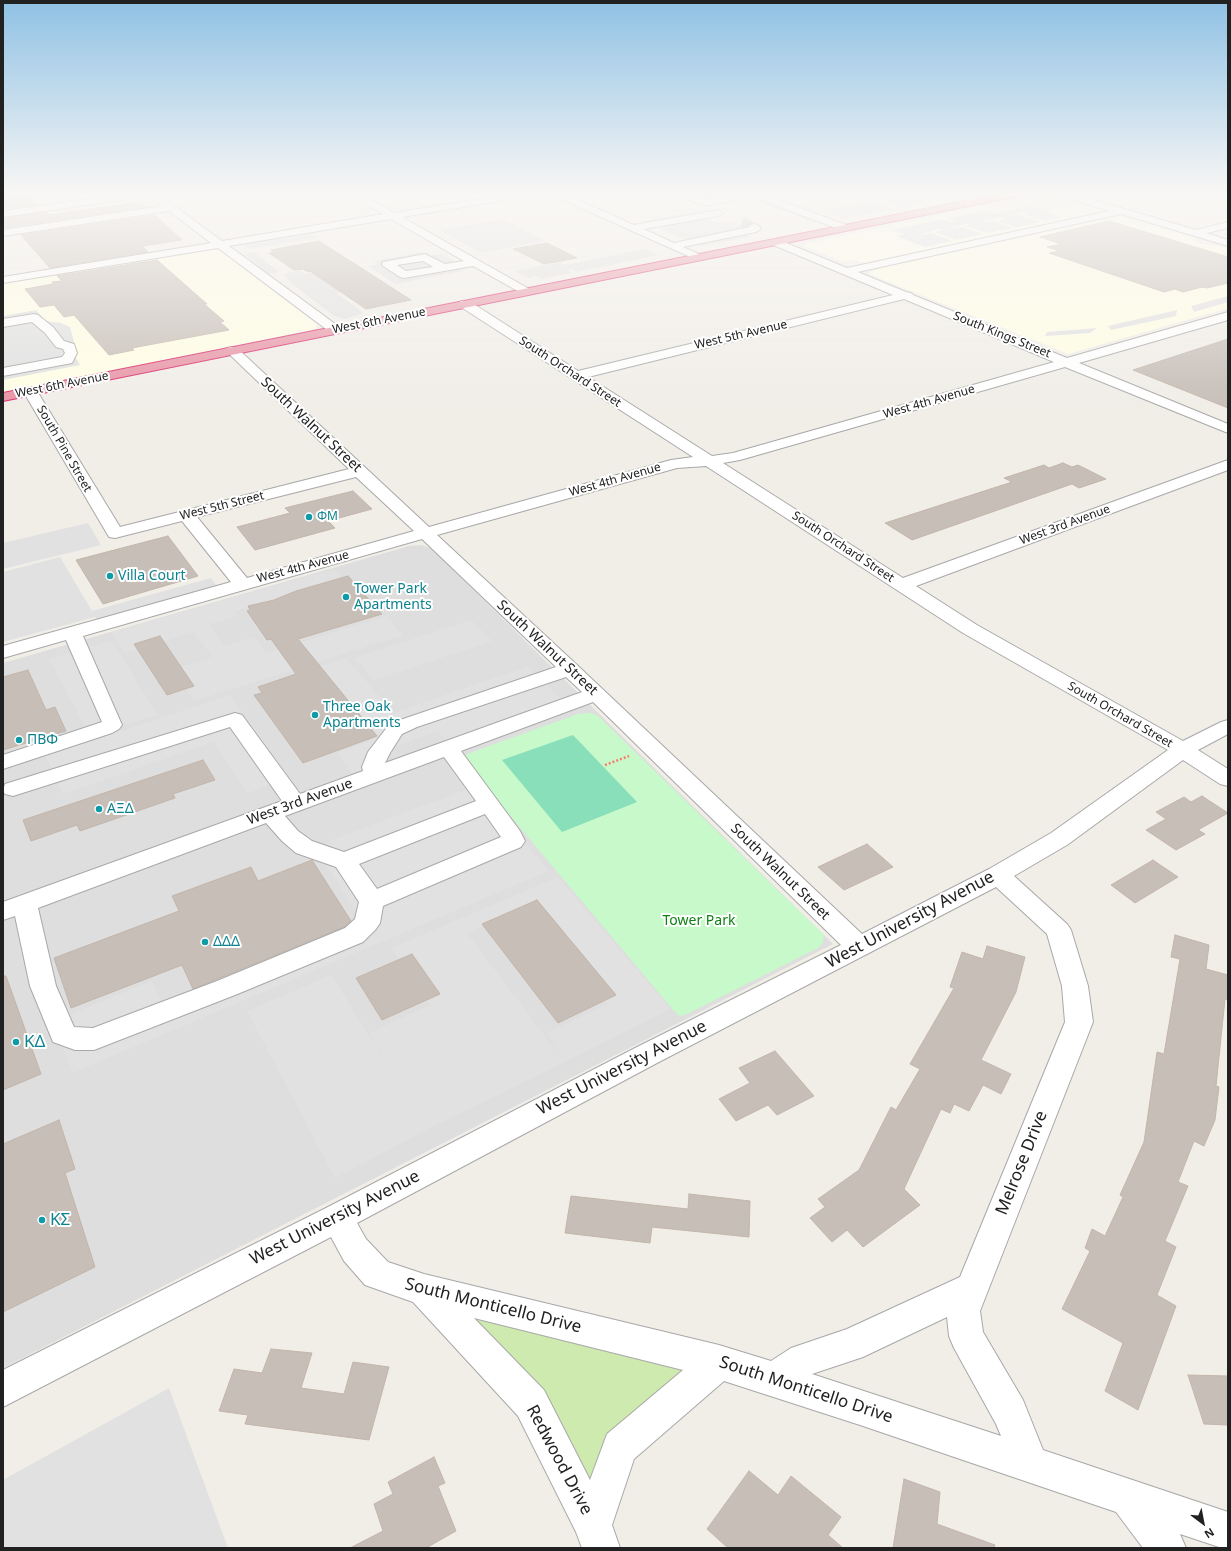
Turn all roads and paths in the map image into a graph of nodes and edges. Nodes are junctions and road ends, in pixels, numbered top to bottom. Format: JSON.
{"nodes":[{"id":1,"x":85,"y":266,"type":"edge"},
{"id":2,"x":250,"y":266,"type":"edge"},
{"id":3,"x":451,"y":266,"type":"edge"},
{"id":4,"x":482,"y":266,"type":"edge"},
{"id":5,"x":652,"y":266,"type":"edge"},
{"id":6,"x":837,"y":266,"type":"edge"},
{"id":7,"x":868,"y":266,"type":"edge"},
{"id":8,"x":443,"y":268,"type":"dead end"},
{"id":9,"x":7,"y":269,"type":"dead end"},
{"id":10,"x":848,"y":271,"type":"junction"},
{"id":11,"x":8,"y":279,"type":"edge"},
{"id":12,"x":527,"y":292,"type":"junction"},
{"id":13,"x":907,"y":295,"type":"junction"},
{"id":14,"x":465,"y":304,"type":"junction"},
{"id":15,"x":1228,"y":316,"type":"edge"},
{"id":16,"x":3,"y":323,"type":"edge"},
{"id":17,"x":334,"y":330,"type":"junction"},
{"id":18,"x":232,"y":351,"type":"junction"},
{"id":19,"x":1069,"y":363,"type":"junction"},
{"id":20,"x":3,"y":372,"type":"edge"},
{"id":21,"x":575,"y":376,"type":"junction"},
{"id":22,"x":30,"y":391,"type":"junction"},
{"id":23,"x":3,"y":396,"type":"edge"},
{"id":24,"x":1228,"y":429,"type":"edge"},
{"id":25,"x":711,"y":461,"type":"junction"},
{"id":26,"x":1228,"y":466,"type":"edge"},
{"id":27,"x":360,"y":471,"type":"junction"},
{"id":28,"x":98,"y":506,"type":"joint"},
{"id":29,"x":186,"y":515,"type":"junction"},
{"id":30,"x":426,"y":534,"type":"junction"},
{"id":31,"x":242,"y":584,"type":"junction"},
{"id":32,"x":902,"y":585,"type":"junction"},
{"id":33,"x":72,"y":633,"type":"junction"},
{"id":34,"x":3,"y":652,"type":"edge"},
{"id":35,"x":570,"y":669,"type":"junction"},
{"id":36,"x":596,"y":694,"type":"junction"},
{"id":37,"x":1228,"y":726,"type":"edge"},
{"id":38,"x":448,"y":748,"type":"junction"},
{"id":39,"x":1183,"y":750,"type":"junction"},
{"id":40,"x":3,"y":762,"type":"edge"},
{"id":41,"x":375,"y":775,"type":"junction"},
{"id":42,"x":1228,"y":779,"type":"edge"},
{"id":43,"x":13,"y":789,"type":"dead end"},
{"id":44,"x":296,"y":804,"type":"junction"},
{"id":45,"x":490,"y":804,"type":"junction"},
{"id":46,"x":270,"y":813,"type":"junction"},
{"id":47,"x":344,"y":861,"type":"junction"},
{"id":48,"x":998,"y":875,"type":"junction"},
{"id":49,"x":372,"y":901,"type":"junction"},
{"id":50,"x":14,"y":907,"type":"edge"},
{"id":51,"x":859,"y":947,"type":"junction"},
{"id":52,"x":337,"y":1218,"type":"junction"},
{"id":53,"x":972,"y":1288,"type":"junction"},
{"id":54,"x":424,"y":1290,"type":"junction"},
{"id":55,"x":719,"y":1362,"type":"junction"},
{"id":56,"x":773,"y":1380,"type":"junction"},
{"id":57,"x":3,"y":1388,"type":"edge"},
{"id":58,"x":1031,"y":1465,"type":"junction"},
{"id":59,"x":1129,"y":1498,"type":"junction"},
{"id":60,"x":1228,"y":1531,"type":"edge"},
{"id":61,"x":597,"y":1537,"type":"edge"},
{"id":62,"x":1167,"y":1548,"type":"edge"}],
"edges":[{"from":1,"to":11,"type":"street"},
{"from":2,"to":17,"type":"street"},
{"from":3,"to":8,"type":"street"},
{"from":4,"to":12,"type":"street"},
{"from":5,"to":12,"type":"highway","name":"West 6th Avenue"},
{"from":6,"to":10,"type":"street","name":"South Kings Street"},
{"from":7,"to":10,"type":"street"},
{"from":9,"to":11,"type":"street"},
{"from":10,"to":13,"type":"street","name":"South Kings Street"},
{"from":12,"to":14,"type":"highway","name":"West 6th Avenue"},
{"from":13,"to":19,"type":"street","name":"South Kings Street"},
{"from":13,"to":21,"type":"street","name":"West 5th Avenue"},
{"from":14,"to":17,"type":"highway","name":"West 6th Avenue"},
{"from":14,"to":21,"type":"street","name":"South Orchard Street"},
{"from":15,"to":19,"type":"street","name":"West 4th Avenue"},
{"from":16,"to":20,"type":"street"},
{"from":17,"to":18,"type":"highway","name":"West 6th Avenue"},
{"from":18,"to":22,"type":"highway","name":"West 6th Avenue"},
{"from":18,"to":27,"type":"street","name":"South Walnut Street"},
{"from":19,"to":24,"type":"street","name":"South Kings Street"},
{"from":19,"to":25,"type":"street","name":"West 4th Avenue"},
{"from":21,"to":25,"type":"street","name":"South Orchard Street"},
{"from":22,"to":23,"type":"highway","name":"West 6th Avenue"},
{"from":22,"to":28,"type":"street","name":"South Pine Street"},
{"from":25,"to":30,"type":"street","name":"West 4th Avenue"},
{"from":25,"to":32,"type":"street","name":"South Orchard Street"},
{"from":26,"to":32,"type":"street","name":"West 3rd Avenue"},
{"from":27,"to":29,"type":"street","name":"West 5th Street"},
{"from":27,"to":30,"type":"street","name":"South Walnut Street"},
{"from":28,"to":29,"type":"street","name":"West 5th Street"},
{"from":29,"to":31,"type":"street"},
{"from":30,"to":31,"type":"street","name":"West 4th Avenue"},
{"from":30,"to":35,"type":"street","name":"South Walnut Street"},
{"from":31,"to":33,"type":"street","name":"West 4th Avenue"},
{"from":32,"to":39,"type":"street","name":"South Orchard Street"},
{"from":33,"to":34,"type":"street","name":"West 4th Avenue"},
{"from":33,"to":40,"type":"street"},
{"from":35,"to":36,"type":"street","name":"South Walnut Street"},
{"from":35,"to":41,"type":"street"},
{"from":36,"to":38,"type":"street","name":"West 3rd Avenue"},
{"from":36,"to":51,"type":"street","name":"South Walnut Street"},
{"from":37,"to":39,"type":"street","name":"West University Avenue"},
{"from":38,"to":41,"type":"street","name":"West 3rd Avenue"},
{"from":38,"to":45,"type":"street"},
{"from":39,"to":42,"type":"street","name":"South Orchard Street"},
{"from":39,"to":48,"type":"street","name":"West University Avenue"},
{"from":41,"to":44,"type":"street","name":"West 3rd Avenue"},
{"from":43,"to":44,"type":"street"},
{"from":44,"to":46,"type":"street","name":"West 3rd Avenue"},
{"from":45,"to":47,"type":"street"},
{"from":45,"to":49,"type":"street"},
{"from":46,"to":47,"type":"street"},
{"from":46,"to":50,"type":"street","name":"West 3rd Avenue"},
{"from":47,"to":49,"type":"street"},
{"from":48,"to":51,"type":"street","name":"West University Avenue"},
{"from":48,"to":53,"type":"street","name":"Melrose Drive"},
{"from":49,"to":50,"type":"street"},
{"from":51,"to":52,"type":"street","name":"West University Avenue"},
{"from":52,"to":54,"type":"street","name":"South Monticello Drive"},
{"from":52,"to":57,"type":"street","name":"West University Avenue"},
{"from":53,"to":56,"type":"street"},
{"from":53,"to":58,"type":"street","name":"Melrose Drive"},
{"from":54,"to":55,"type":"street","name":"South Monticello Drive"},
{"from":54,"to":61,"type":"street","name":"Redwood Drive"},
{"from":55,"to":56,"type":"street","name":"South Monticello Drive"},
{"from":55,"to":61,"type":"street"},
{"from":56,"to":58,"type":"street","name":"South Monticello Drive"},
{"from":58,"to":59,"type":"street","name":"South Monticello Drive"},
{"from":59,"to":60,"type":"street","name":"South Monticello Drive"},
{"from":59,"to":62,"type":"street"}]}
